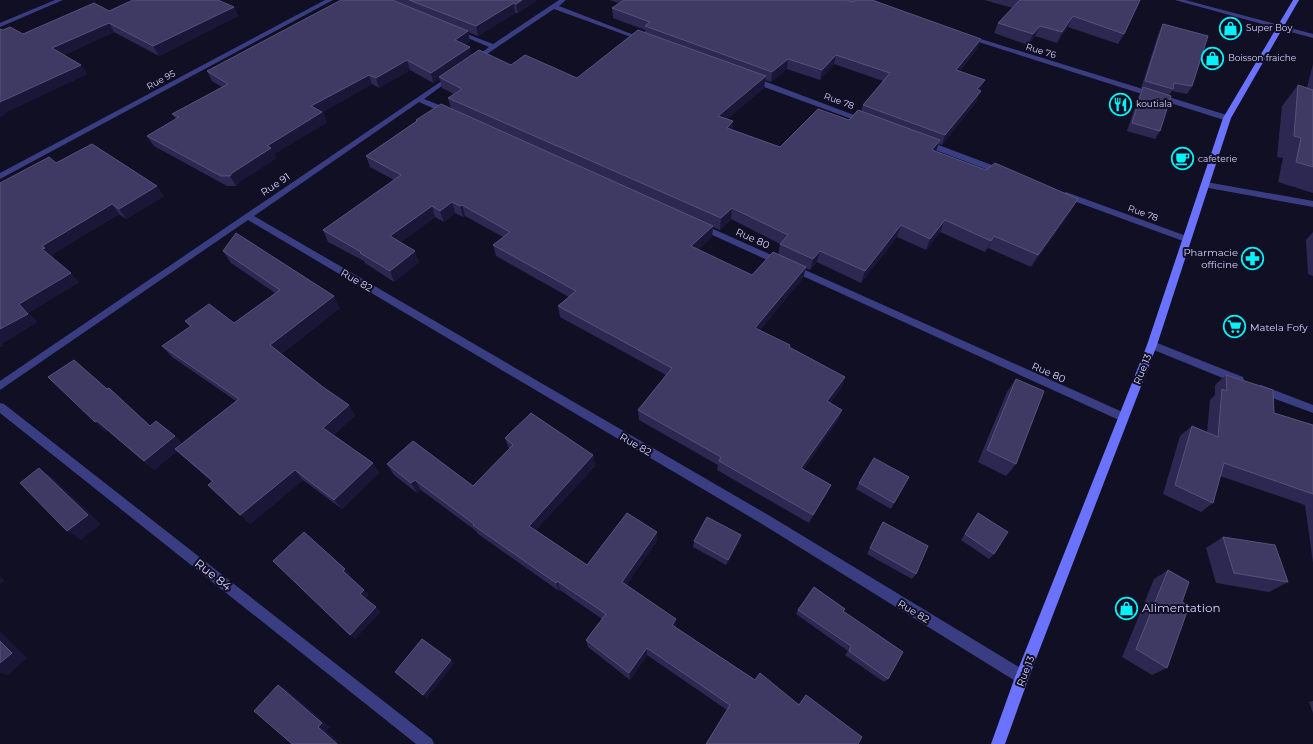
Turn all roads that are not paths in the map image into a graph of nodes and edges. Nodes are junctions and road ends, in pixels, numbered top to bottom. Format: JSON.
{"nodes":[{"id":1,"x":60,"y":0,"type":"edge"},
{"id":2,"x":330,"y":0,"type":"edge"},
{"id":3,"x":563,"y":0,"type":"edge"},
{"id":4,"x":848,"y":0,"type":"edge"},
{"id":5,"x":1178,"y":0,"type":"edge"},
{"id":6,"x":1296,"y":0,"type":"edge"},
{"id":7,"x":554,"y":6,"type":"junction"},
{"id":8,"x":871,"y":7,"type":"edge"},
{"id":9,"x":0,"y":25,"type":"edge"},
{"id":10,"x":1279,"y":27,"type":"junction"},
{"id":11,"x":451,"y":29,"type":"edge"},
{"id":12,"x":962,"y":36,"type":"edge"},
{"id":13,"x":1313,"y":36,"type":"edge"},
{"id":14,"x":650,"y":42,"type":"edge"},
{"id":15,"x":494,"y":47,"type":"junction"},
{"id":16,"x":469,"y":64,"type":"edge"},
{"id":17,"x":457,"y":73,"type":"edge"},
{"id":18,"x":747,"y":78,"type":"edge"},
{"id":19,"x":419,"y":99,"type":"junction"},
{"id":20,"x":455,"y":115,"type":"edge"},
{"id":21,"x":1227,"y":118,"type":"junction"},
{"id":22,"x":874,"y":124,"type":"edge"},
{"id":23,"x":918,"y":141,"type":"edge"},
{"id":24,"x":1007,"y":174,"type":"edge"},
{"id":25,"x":0,"y":176,"type":"edge"},
{"id":26,"x":1206,"y":185,"type":"junction"},
{"id":27,"x":1060,"y":193,"type":"edge"},
{"id":28,"x":1313,"y":204,"type":"edge"},
{"id":29,"x":247,"y":216,"type":"junction"},
{"id":30,"x":695,"y":224,"type":"edge"},
{"id":31,"x":1186,"y":239,"type":"junction"},
{"id":32,"x":1152,"y":345,"type":"junction"},
{"id":33,"x":0,"y":386,"type":"edge"},
{"id":34,"x":0,"y":407,"type":"edge"},
{"id":35,"x":1313,"y":410,"type":"edge"},
{"id":36,"x":1123,"y":417,"type":"junction"},
{"id":37,"x":1022,"y":677,"type":"junction"},
{"id":38,"x":427,"y":744,"type":"edge"},
{"id":39,"x":998,"y":744,"type":"edge"}],
"edges":[{"from":1,"to":9,"type":"street"},
{"from":2,"to":25,"type":"street","name":"Rue 95"},
{"from":3,"to":7,"type":"street"},
{"from":4,"to":8,"type":"street"},
{"from":5,"to":10,"type":"street"},
{"from":6,"to":10,"type":"street","name":"Rue 13"},
{"from":7,"to":14,"type":"street"},
{"from":7,"to":15,"type":"street"},
{"from":10,"to":13,"type":"street"},
{"from":10,"to":21,"type":"street","name":"Rue 13"},
{"from":11,"to":15,"type":"street"},
{"from":12,"to":21,"type":"street","name":"Rue 76"},
{"from":15,"to":16,"type":"street"},
{"from":17,"to":19,"type":"street","name":"Rue 91"},
{"from":18,"to":22,"type":"street","name":"Rue 78"},
{"from":19,"to":20,"type":"street"},
{"from":19,"to":29,"type":"street","name":"Rue 91"},
{"from":21,"to":26,"type":"street","name":"Rue 13"},
{"from":23,"to":24,"type":"street"},
{"from":26,"to":28,"type":"street"},
{"from":26,"to":31,"type":"street","name":"Rue 13"},
{"from":27,"to":31,"type":"street","name":"Rue 78"},
{"from":29,"to":33,"type":"street","name":"Rue 91"},
{"from":29,"to":37,"type":"street","name":"Rue 82"},
{"from":30,"to":36,"type":"street","name":"Rue 80"},
{"from":31,"to":32,"type":"street","name":"Rue 13"},
{"from":32,"to":35,"type":"street"},
{"from":32,"to":36,"type":"street","name":"Rue 13"},
{"from":34,"to":38,"type":"street","name":"Rue 84"},
{"from":36,"to":37,"type":"street","name":"Rue 13"},
{"from":37,"to":39,"type":"street","name":"Rue 13"}]}
